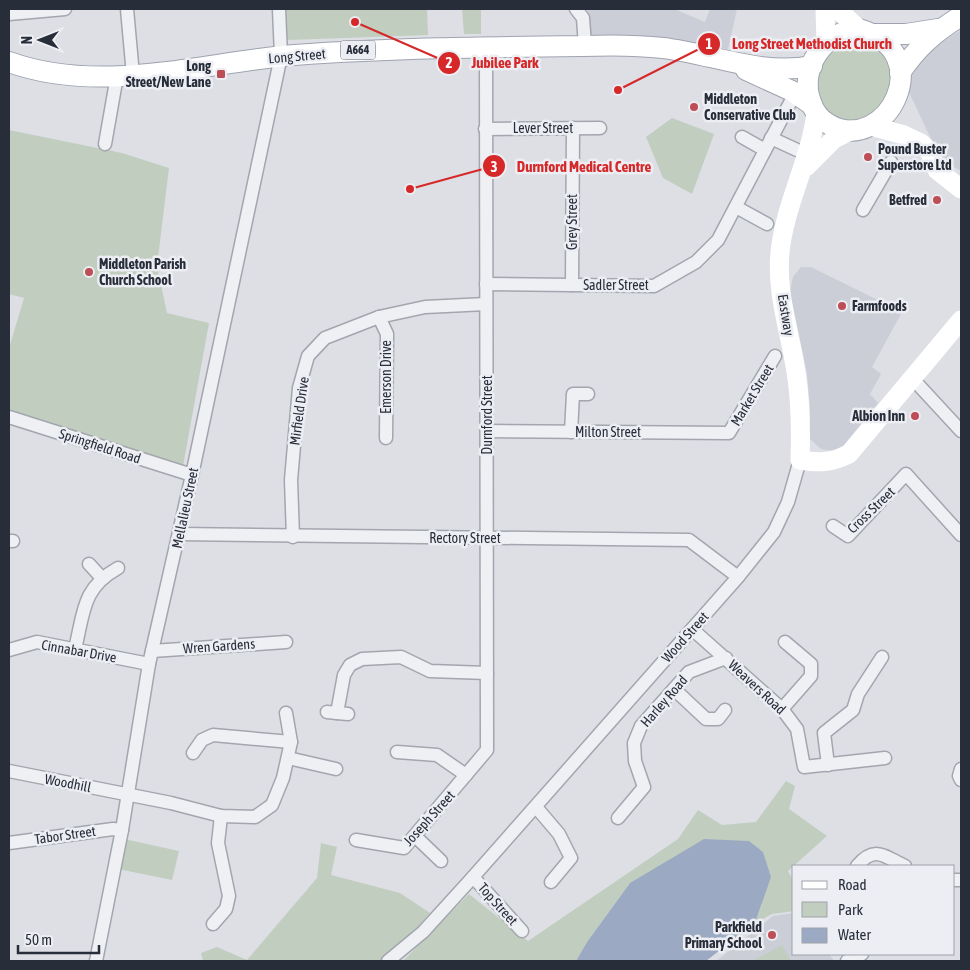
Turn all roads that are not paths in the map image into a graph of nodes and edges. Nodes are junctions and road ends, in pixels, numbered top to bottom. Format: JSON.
{"nodes":[{"id":1,"x":65,"y":9,"type":"edge"},
{"id":2,"x":127,"y":9,"type":"edge"},
{"id":3,"x":279,"y":9,"type":"edge"},
{"id":4,"x":576,"y":9,"type":"edge"},
{"id":5,"x":826,"y":9,"type":"edge"},
{"id":6,"x":837,"y":9,"type":"edge"},
{"id":7,"x":9,"y":14,"type":"edge"},
{"id":8,"x":961,"y":16,"type":"edge"},
{"id":9,"x":938,"y":29,"type":"junction"},
{"id":10,"x":866,"y":32,"type":"junction"},
{"id":11,"x":826,"y":42,"type":"junction"},
{"id":12,"x":585,"y":46,"type":"junction"},
{"id":13,"x":486,"y":48,"type":"junction"},
{"id":14,"x":281,"y":56,"type":"junction"},
{"id":15,"x":9,"y":62,"type":"edge"},
{"id":16,"x":731,"y":63,"type":"junction"},
{"id":17,"x":812,"y":66,"type":"junction"},
{"id":18,"x":900,"y":73,"type":"junction"},
{"id":19,"x":125,"y":76,"type":"junction"},
{"id":20,"x":791,"y":101,"type":"dead end"},
{"id":21,"x":892,"y":105,"type":"junction"},
{"id":22,"x":814,"y":109,"type":"junction"},
{"id":23,"x":573,"y":128,"type":"junction"},
{"id":24,"x":600,"y":128,"type":"dead end"},
{"id":25,"x":862,"y":128,"type":"junction"},
{"id":26,"x":485,"y":129,"type":"junction"},
{"id":27,"x":742,"y":137,"type":"dead end"},
{"id":28,"x":771,"y":138,"type":"junction"},
{"id":29,"x":912,"y":139,"type":"junction"},
{"id":30,"x":105,"y":144,"type":"dead end"},
{"id":31,"x":765,"y":150,"type":"junction"},
{"id":32,"x":797,"y":150,"type":"dead end"},
{"id":33,"x":891,"y":162,"type":"dead end"},
{"id":34,"x":802,"y":172,"type":"junction"},
{"id":35,"x":961,"y":189,"type":"edge"},
{"id":36,"x":736,"y":206,"type":"junction"},
{"id":37,"x":863,"y":210,"type":"dead end"},
{"id":38,"x":767,"y":224,"type":"dead end"},
{"id":39,"x":486,"y":284,"type":"junction"},
{"id":40,"x":572,"y":285,"type":"junction"},
{"id":41,"x":486,"y":304,"type":"junction"},
{"id":42,"x":379,"y":317,"type":"junction"},
{"id":43,"x":961,"y":320,"type":"edge"},
{"id":44,"x":775,"y":356,"type":"dead end"},
{"id":45,"x":913,"y":379,"type":"junction"},
{"id":46,"x":588,"y":394,"type":"dead end"},
{"id":47,"x":9,"y":417,"type":"edge"},
{"id":48,"x":487,"y":431,"type":"junction"},
{"id":49,"x":961,"y":431,"type":"edge"},
{"id":50,"x":571,"y":432,"type":"junction"},
{"id":51,"x":729,"y":433,"type":"joint"},
{"id":52,"x":386,"y":438,"type":"dead end"},
{"id":53,"x":800,"y":460,"type":"junction"},
{"id":54,"x":192,"y":476,"type":"junction"},
{"id":55,"x":833,"y":526,"type":"dead end"},
{"id":56,"x":959,"y":530,"type":"edge"},
{"id":57,"x":179,"y":534,"type":"junction"},
{"id":58,"x":293,"y":537,"type":"junction"},
{"id":59,"x":487,"y":538,"type":"junction"},
{"id":60,"x":89,"y":564,"type":"dead end"},
{"id":61,"x":118,"y":568,"type":"dead end"},
{"id":62,"x":101,"y":577,"type":"junction"},
{"id":63,"x":738,"y":577,"type":"junction"},
{"id":64,"x":692,"y":629,"type":"junction"},
{"id":65,"x":286,"y":642,"type":"dead end"},
{"id":66,"x":785,"y":642,"type":"dead end"},
{"id":67,"x":75,"y":649,"type":"junction"},
{"id":68,"x":9,"y":650,"type":"edge"},
{"id":69,"x":152,"y":651,"type":"junction"},
{"id":70,"x":882,"y":657,"type":"dead end"},
{"id":71,"x":726,"y":658,"type":"junction"},
{"id":72,"x":149,"y":664,"type":"junction"},
{"id":73,"x":487,"y":673,"type":"junction"},
{"id":74,"x":674,"y":689,"type":"junction"},
{"id":75,"x":782,"y":708,"type":"junction"},
{"id":76,"x":726,"y":710,"type":"dead end"},
{"id":77,"x":286,"y":713,"type":"dead end"},
{"id":78,"x":337,"y":713,"type":"dead end"},
{"id":79,"x":291,"y":742,"type":"junction"},
{"id":80,"x":397,"y":752,"type":"dead end"},
{"id":81,"x":193,"y":753,"type":"dead end"},
{"id":82,"x":288,"y":758,"type":"junction"},
{"id":83,"x":884,"y":758,"type":"dead end"},
{"id":84,"x":828,"y":765,"type":"junction"},
{"id":85,"x":336,"y":769,"type":"dead end"},
{"id":86,"x":9,"y":771,"type":"edge"},
{"id":87,"x":466,"y":775,"type":"junction"},
{"id":88,"x":128,"y":795,"type":"junction"},
{"id":89,"x":536,"y":808,"type":"junction"},
{"id":90,"x":221,"y":816,"type":"junction"},
{"id":91,"x":618,"y":818,"type":"dead end"},
{"id":92,"x":122,"y":830,"type":"junction"},
{"id":93,"x":415,"y":836,"type":"junction"},
{"id":94,"x":356,"y":840,"type":"dead end"},
{"id":95,"x":9,"y":843,"type":"edge"},
{"id":96,"x":441,"y":861,"type":"dead end"},
{"id":97,"x":858,"y":865,"type":"edge"},
{"id":98,"x":903,"y":865,"type":"edge"},
{"id":99,"x":473,"y":877,"type":"junction"},
{"id":100,"x":552,"y":882,"type":"dead end"},
{"id":101,"x":213,"y":924,"type":"dead end"},
{"id":102,"x":522,"y":931,"type":"dead end"},
{"id":103,"x":860,"y":955,"type":"edge"},
{"id":104,"x":96,"y":961,"type":"edge"},
{"id":105,"x":388,"y":961,"type":"edge"},
{"id":106,"x":847,"y":961,"type":"edge"}],
"edges":[{"from":1,"to":7,"type":"street"},
{"from":2,"to":19,"type":"street"},
{"from":3,"to":14,"type":"street","name":"Mellalieu Street"},
{"from":4,"to":12,"type":"street"},
{"from":5,"to":11,"type":"street"},
{"from":6,"to":10,"type":"street"},
{"from":8,"to":9,"type":"main road"},
{"from":9,"to":10,"type":"main road"},
{"from":9,"to":18,"type":"main road"},
{"from":10,"to":11,"type":"main road"},
{"from":10,"to":18,"type":"main road"},
{"from":11,"to":17,"type":"main road"},
{"from":12,"to":13,"type":"main road","name":"Long Street","number":"A664"},
{"from":12,"to":16,"type":"main road","name":"Long Street","number":"A664"},
{"from":13,"to":14,"type":"main road","name":"Long Street","number":"A664"},
{"from":13,"to":26,"type":"street","name":"Durnford Street"},
{"from":14,"to":19,"type":"main road","name":"Long Street","number":"A664"},
{"from":14,"to":54,"type":"street","name":"Mellalieu Street"},
{"from":15,"to":19,"type":"main road","number":"A664"},
{"from":16,"to":17,"type":"main road","name":"Long Street","number":"A664"},
{"from":16,"to":22,"type":"main road","name":"Long Street","number":"A664"},
{"from":17,"to":22,"type":"main road"},
{"from":18,"to":21,"type":"main road"},
{"from":19,"to":30,"type":"street"},
{"from":20,"to":28,"type":"street","name":"Sadler Street"},
{"from":21,"to":25,"type":"main road"},
{"from":21,"to":29,"type":"street"},
{"from":22,"to":25,"type":"main road","number":"A664"},
{"from":22,"to":34,"type":"street","name":"Eastway"},
{"from":23,"to":24,"type":"street","name":"Lever Street"},
{"from":23,"to":26,"type":"street","name":"Lever Street"},
{"from":23,"to":40,"type":"street","name":"Grey Street"},
{"from":25,"to":29,"type":"street"},
{"from":25,"to":34,"type":"street","name":"Eastway"},
{"from":26,"to":39,"type":"street","name":"Durnford Street"},
{"from":27,"to":31,"type":"street"},
{"from":28,"to":31,"type":"street","name":"Sadler Street"},
{"from":28,"to":32,"type":"street"},
{"from":29,"to":35,"type":"street"},
{"from":31,"to":36,"type":"street","name":"Sadler Street"},
{"from":33,"to":37,"type":"street"},
{"from":34,"to":53,"type":"street","name":"Eastway"},
{"from":36,"to":38,"type":"street"},
{"from":36,"to":40,"type":"street","name":"Sadler Street"},
{"from":39,"to":40,"type":"street","name":"Sadler Street"},
{"from":39,"to":41,"type":"street","name":"Durnford Street"},
{"from":41,"to":42,"type":"street","name":"Mirfield Drive"},
{"from":41,"to":48,"type":"street","name":"Durnford Street"},
{"from":42,"to":52,"type":"street","name":"Emerson Drive"},
{"from":42,"to":58,"type":"street","name":"Mirfield Drive"},
{"from":43,"to":45,"type":"street"},
{"from":44,"to":51,"type":"street","name":"Market Street"},
{"from":45,"to":49,"type":"street"},
{"from":45,"to":53,"type":"street"},
{"from":46,"to":50,"type":"street"},
{"from":47,"to":54,"type":"street","name":"Springfield Road"},
{"from":48,"to":50,"type":"street","name":"Milton Street"},
{"from":48,"to":59,"type":"street","name":"Durnford Street"},
{"from":50,"to":51,"type":"street","name":"Milton Street"},
{"from":53,"to":63,"type":"street","name":"Wood Street"},
{"from":54,"to":57,"type":"street","name":"Mellalieu Street"},
{"from":55,"to":56,"type":"street","name":"Cross Street"},
{"from":57,"to":58,"type":"street","name":"Rectory Street"},
{"from":57,"to":69,"type":"street","name":"Mellalieu Street"},
{"from":58,"to":59,"type":"street","name":"Rectory Street"},
{"from":59,"to":63,"type":"street","name":"Rectory Street"},
{"from":59,"to":73,"type":"street","name":"Durnford Street"},
{"from":60,"to":62,"type":"street"},
{"from":61,"to":62,"type":"street"},
{"from":62,"to":67,"type":"street"},
{"from":63,"to":64,"type":"street","name":"Wood Street"},
{"from":64,"to":71,"type":"street","name":"Weavers Road"},
{"from":64,"to":89,"type":"street","name":"Wood Street"},
{"from":65,"to":69,"type":"street","name":"Wren Gardens"},
{"from":66,"to":75,"type":"street"},
{"from":67,"to":68,"type":"street","name":"Cinnabar Drive"},
{"from":67,"to":72,"type":"street","name":"Cinnabar Drive"},
{"from":69,"to":72,"type":"street","name":"Mellalieu Street"},
{"from":70,"to":84,"type":"street"},
{"from":71,"to":74,"type":"street","name":"Harley Road"},
{"from":71,"to":75,"type":"street","name":"Weavers Road"},
{"from":72,"to":88,"type":"street","name":"Mellalieu Street"},
{"from":73,"to":78,"type":"street"},
{"from":73,"to":87,"type":"street","name":"Durnford Street"},
{"from":74,"to":76,"type":"street"},
{"from":74,"to":91,"type":"street","name":"Harley Road"},
{"from":75,"to":84,"type":"street","name":"Weavers Road"},
{"from":77,"to":79,"type":"street"},
{"from":79,"to":81,"type":"street"},
{"from":79,"to":82,"type":"street","name":"Woodhill"},
{"from":80,"to":87,"type":"street"},
{"from":82,"to":85,"type":"street"},
{"from":82,"to":90,"type":"street","name":"Woodhill"},
{"from":83,"to":84,"type":"street","name":"Weavers Road"},
{"from":86,"to":88,"type":"street","name":"Woodhill"},
{"from":87,"to":93,"type":"street","name":"Joseph Street"},
{"from":88,"to":90,"type":"street","name":"Woodhill"},
{"from":88,"to":92,"type":"street","name":"Mellalieu Street"},
{"from":89,"to":99,"type":"street","name":"Wood Street"},
{"from":89,"to":100,"type":"street"},
{"from":90,"to":101,"type":"street"},
{"from":92,"to":95,"type":"street","name":"Tabor Street"},
{"from":92,"to":104,"type":"street","name":"Mellalieu Street"},
{"from":93,"to":94,"type":"street","name":"Joseph Street"},
{"from":93,"to":96,"type":"street"},
{"from":97,"to":98,"type":"street"},
{"from":99,"to":102,"type":"street","name":"Top Street"},
{"from":99,"to":105,"type":"street","name":"Wood Street"},
{"from":103,"to":106,"type":"street"}]}
